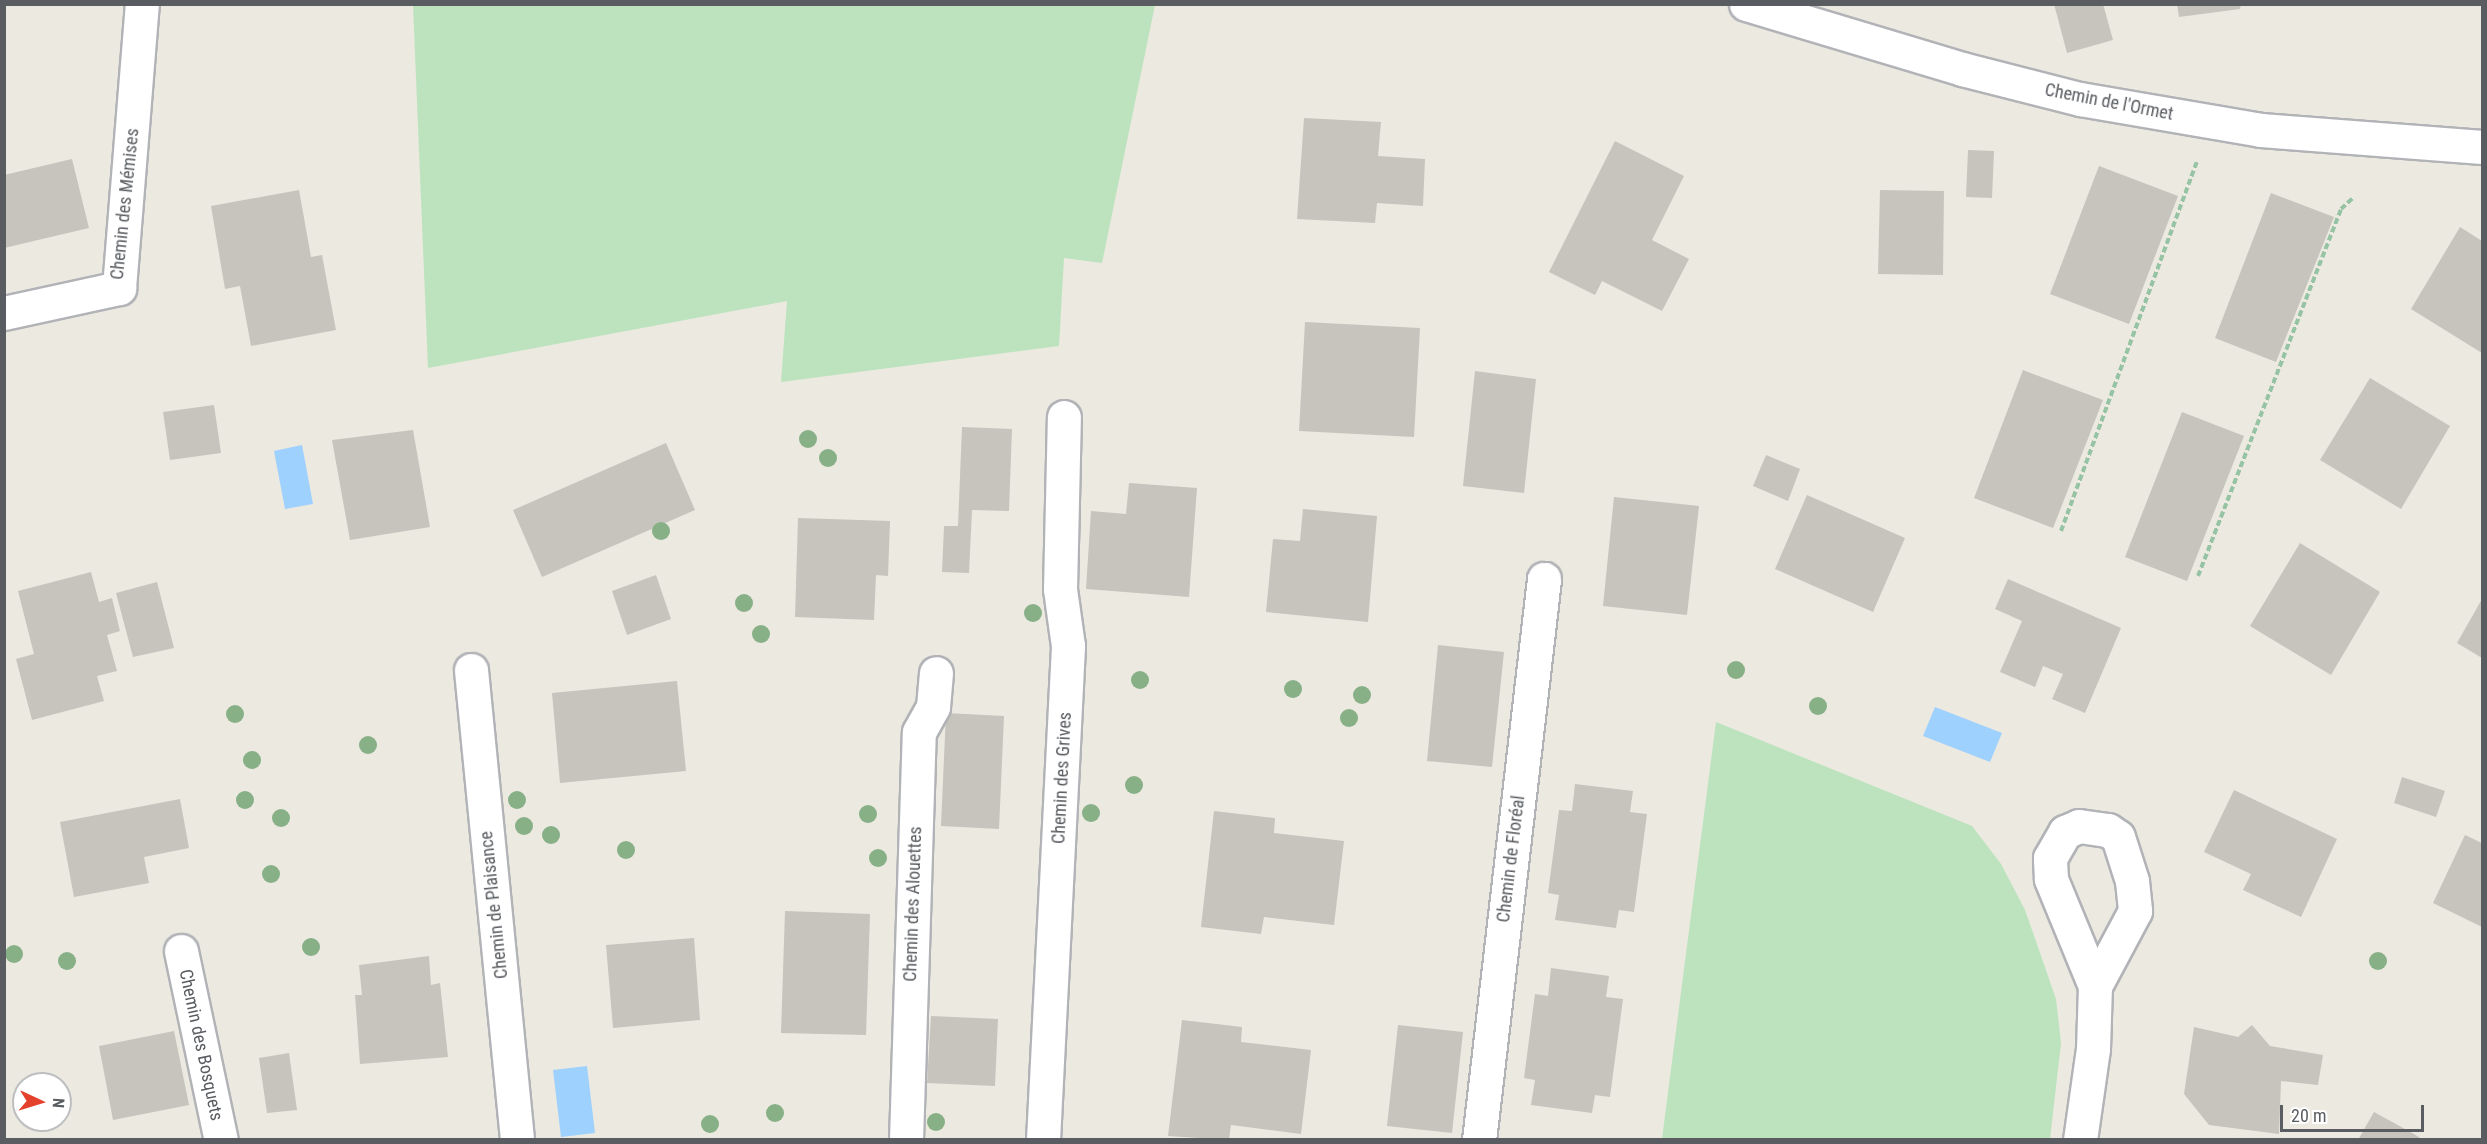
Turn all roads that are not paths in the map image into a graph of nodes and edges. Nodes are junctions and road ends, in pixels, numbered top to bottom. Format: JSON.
{"nodes":[{"id":1,"x":142,"y":4,"type":"edge"},
{"id":2,"x":1746,"y":4,"type":"edge"},
{"id":3,"x":2482,"y":147,"type":"edge"},
{"id":4,"x":4,"y":313,"type":"edge"},
{"id":5,"x":1064,"y":417,"type":"dead end"},
{"id":6,"x":1544,"y":579,"type":"dead end"},
{"id":7,"x":471,"y":670,"type":"dead end"},
{"id":8,"x":936,"y":673,"type":"dead end"},
{"id":9,"x":181,"y":951,"type":"dead end"},
{"id":10,"x":2095,"y":986,"type":"dead end"},
{"id":11,"x":222,"y":1140,"type":"edge"},
{"id":12,"x":517,"y":1140,"type":"edge"},
{"id":13,"x":906,"y":1140,"type":"edge"},
{"id":14,"x":1043,"y":1140,"type":"edge"},
{"id":15,"x":1479,"y":1140,"type":"edge"},
{"id":16,"x":2080,"y":1140,"type":"edge"}],
"edges":[{"from":1,"to":4,"type":"street","name":"Chemin des Mémises"},
{"from":2,"to":3,"type":"street","name":"Chemin de l'Ormet"},
{"from":5,"to":14,"type":"street","name":"Chemin des Grives"},
{"from":6,"to":15,"type":"street","name":"Chemin de Floréal"},
{"from":7,"to":12,"type":"street","name":"Chemin de Plaisance"},
{"from":8,"to":13,"type":"street","name":"Chemin des Alouettes"},
{"from":9,"to":11,"type":"street","name":"Chemin des Bosquets"},
{"from":10,"to":16,"type":"street"}]}
